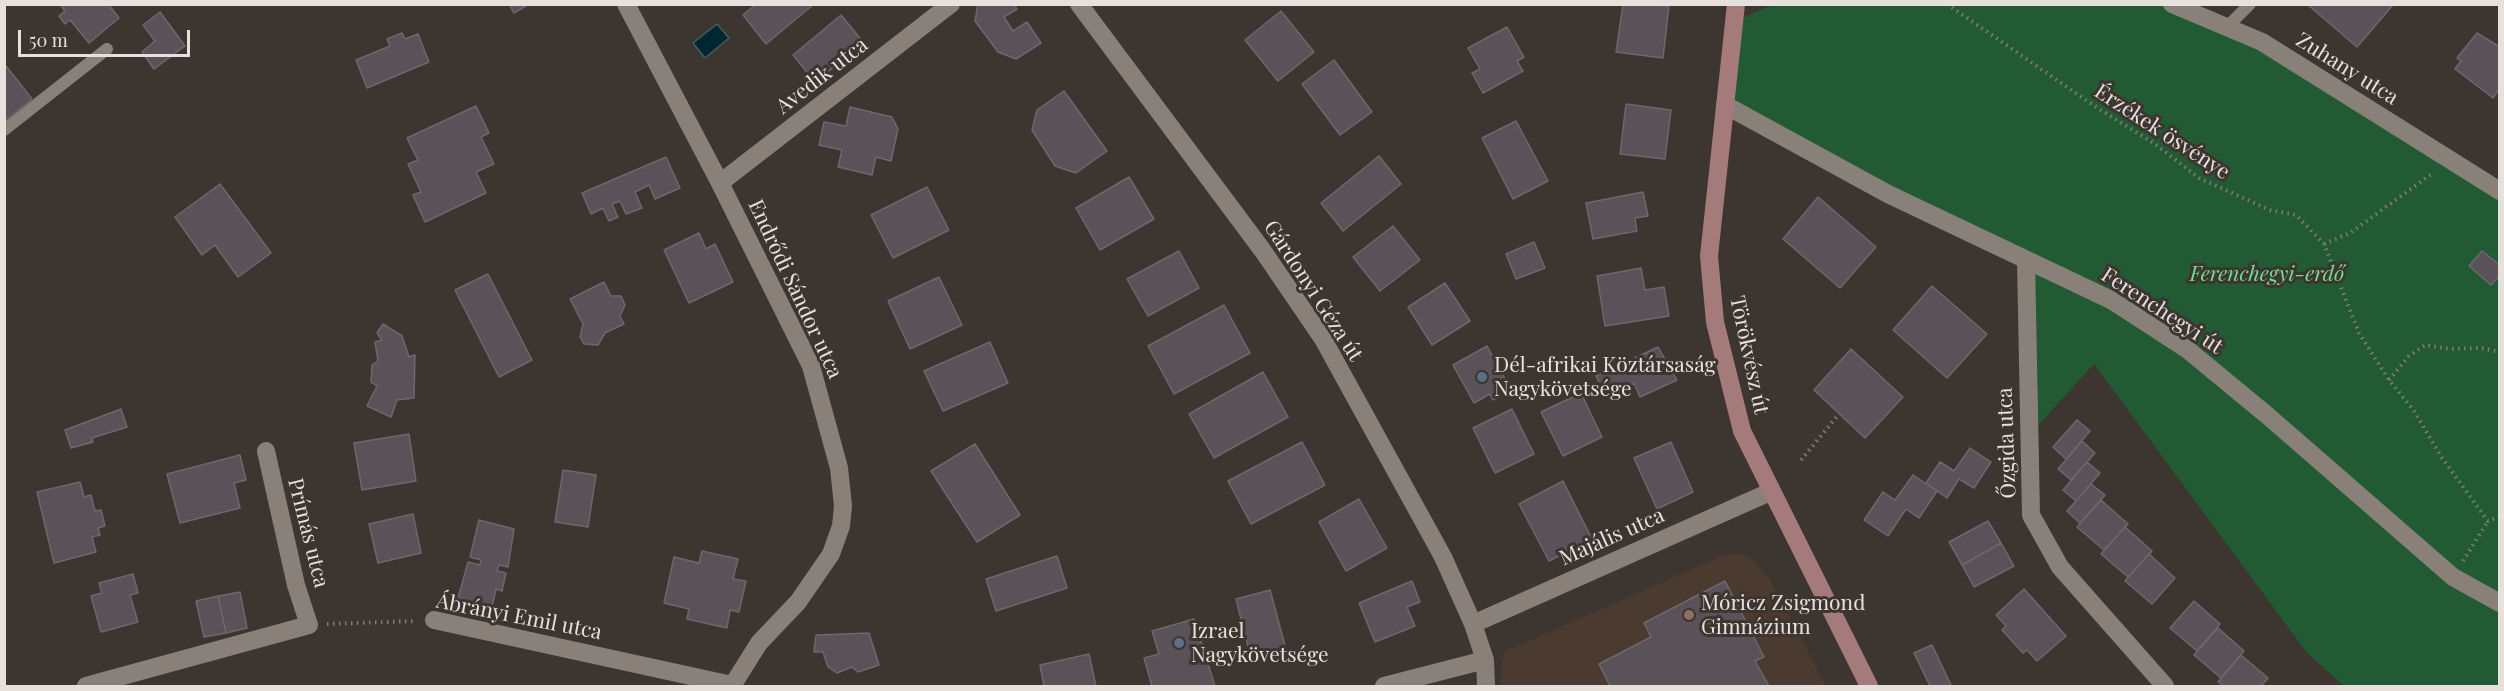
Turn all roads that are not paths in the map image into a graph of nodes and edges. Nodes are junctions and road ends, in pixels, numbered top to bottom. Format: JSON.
{"nodes":[{"id":1,"x":626,"y":4,"type":"edge"},
{"id":2,"x":951,"y":4,"type":"edge"},
{"id":3,"x":1079,"y":4,"type":"edge"},
{"id":4,"x":1736,"y":4,"type":"edge"},
{"id":5,"x":2172,"y":4,"type":"edge"},
{"id":6,"x":2250,"y":4,"type":"edge"},
{"id":7,"x":2227,"y":27,"type":"junction"},
{"id":8,"x":108,"y":49,"type":"dead end"},
{"id":9,"x":1725,"y":105,"type":"junction"},
{"id":10,"x":4,"y":130,"type":"edge"},
{"id":11,"x":720,"y":183,"type":"junction"},
{"id":12,"x":2497,"y":188,"type":"edge"},
{"id":13,"x":2026,"y":260,"type":"junction"},
{"id":14,"x":266,"y":452,"type":"dead end"},
{"id":15,"x":1770,"y":492,"type":"junction"},
{"id":16,"x":2499,"y":603,"type":"edge"},
{"id":17,"x":435,"y":620,"type":"road end"},
{"id":18,"x":1473,"y":624,"type":"junction"},
{"id":19,"x":1485,"y":660,"type":"junction"},
{"id":20,"x":732,"y":686,"type":"edge"},
{"id":21,"x":86,"y":687,"type":"edge"},
{"id":22,"x":1384,"y":687,"type":"edge"},
{"id":23,"x":1486,"y":687,"type":"edge"},
{"id":24,"x":1869,"y":687,"type":"edge"},
{"id":25,"x":2165,"y":687,"type":"edge"}],
"edges":[{"from":1,"to":11,"type":"street","name":"Endrődi Sándor utca"},
{"from":2,"to":11,"type":"street","name":"Avedik utca"},
{"from":3,"to":18,"type":"street","name":"Gárdonyi Géza út"},
{"from":4,"to":9,"type":"street","name":"Törökvész út"},
{"from":5,"to":7,"type":"street","name":"Zuhany utca"},
{"from":6,"to":7,"type":"lane"},
{"from":7,"to":12,"type":"street","name":"Zuhany utca"},
{"from":8,"to":10,"type":"lane"},
{"from":9,"to":13,"type":"street","name":"Ferenchegyi út"},
{"from":9,"to":15,"type":"street","name":"Törökvész út"},
{"from":11,"to":20,"type":"street","name":"Endrődi Sándor utca"},
{"from":13,"to":16,"type":"street","name":"Ferenchegyi út"},
{"from":13,"to":25,"type":"street","name":"Őzgida utca"},
{"from":14,"to":21,"type":"street","name":"Prímás utca"},
{"from":15,"to":18,"type":"street","name":"Majális utca"},
{"from":15,"to":24,"type":"street","name":"Törökvész út"},
{"from":17,"to":20,"type":"street","name":"Ábrányi Emil utca"},
{"from":18,"to":19,"type":"street","name":"Gárdonyi Géza út"},
{"from":19,"to":22,"type":"street"},
{"from":19,"to":23,"type":"street","name":"Gárdonyi Géza út"}]}
